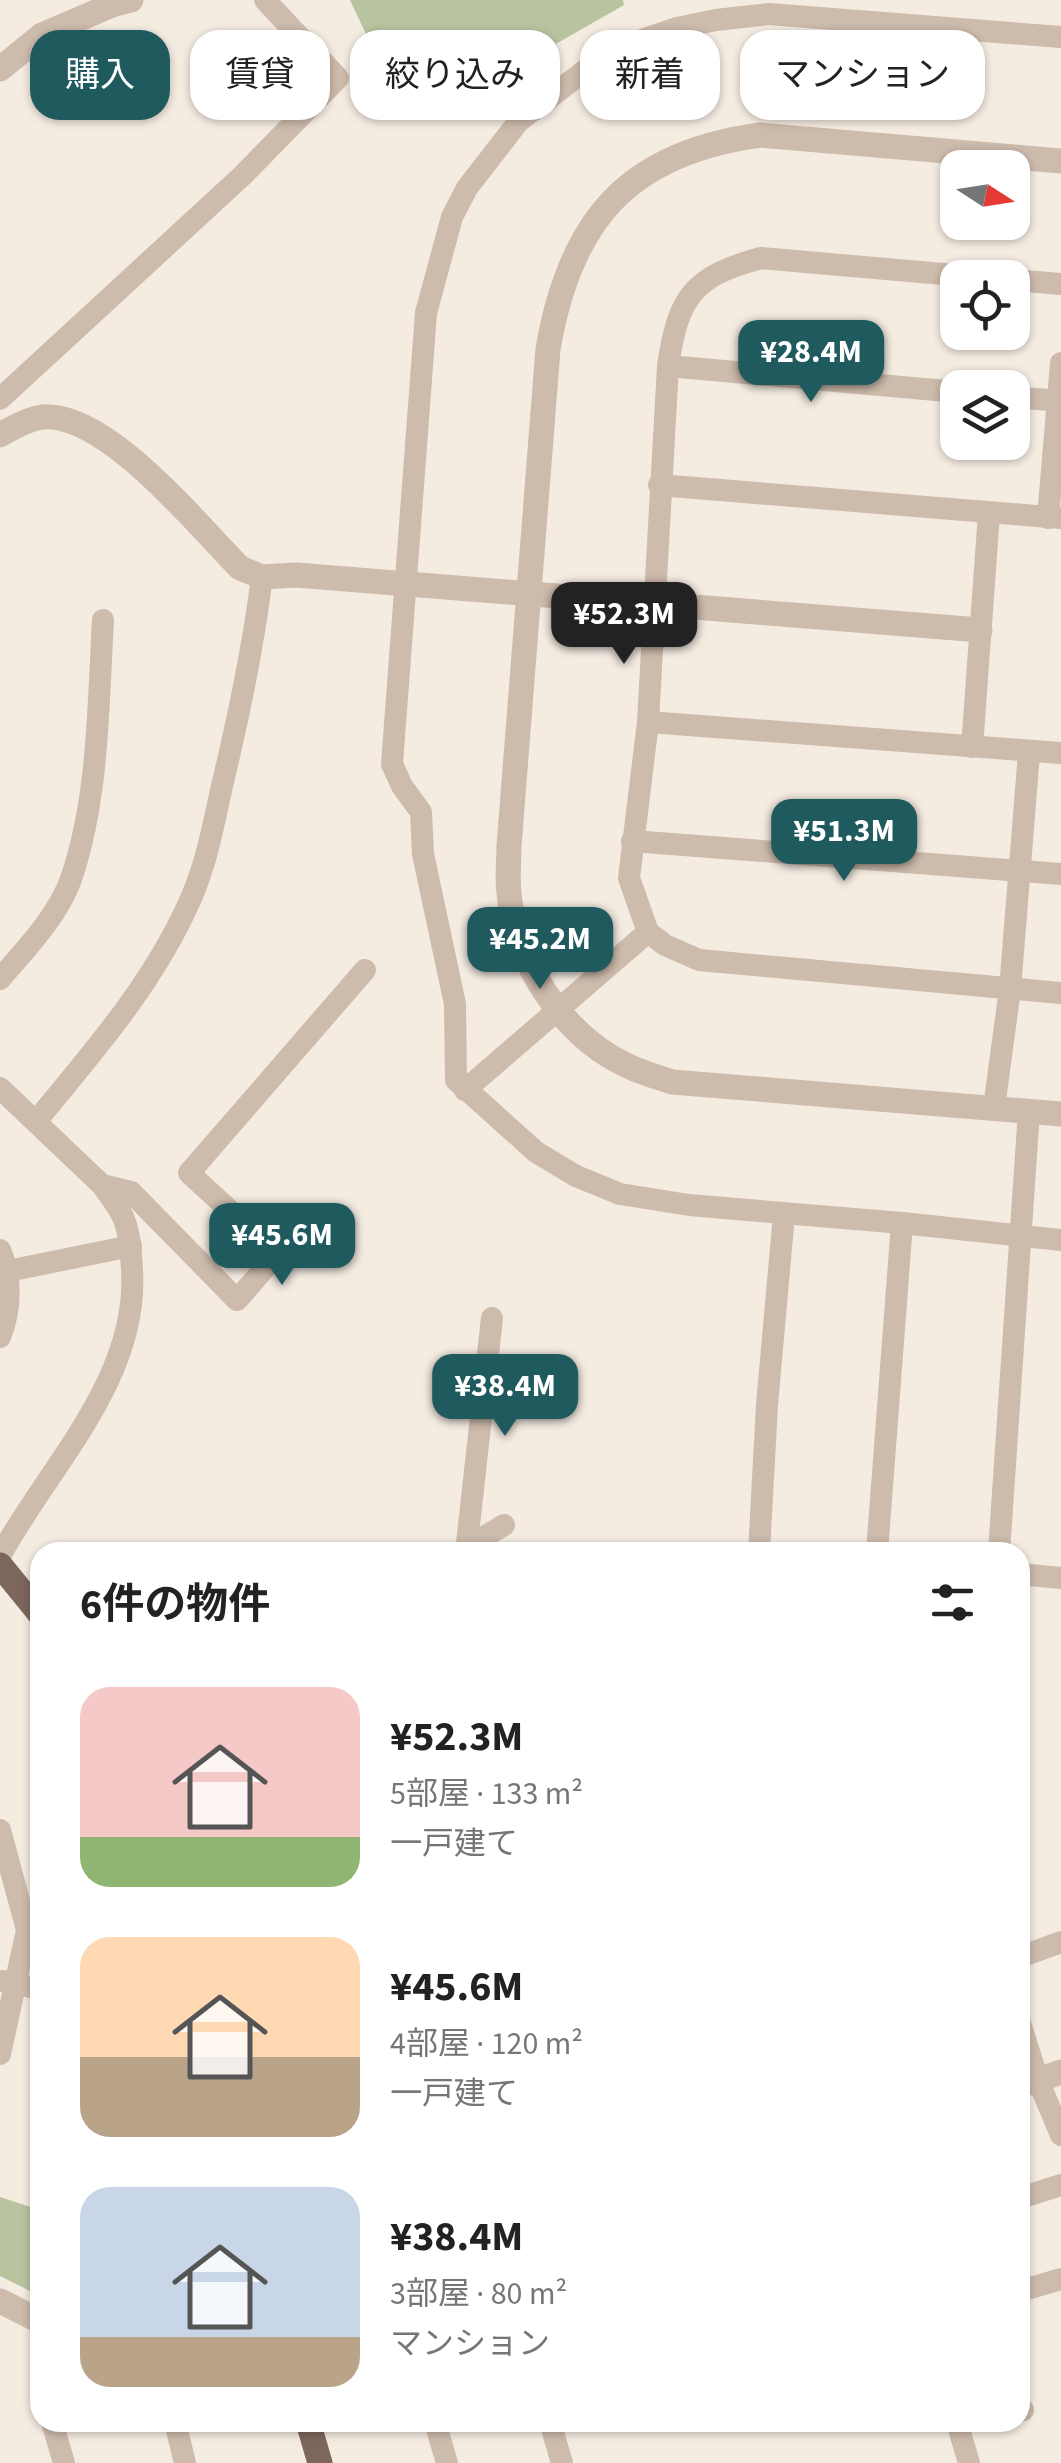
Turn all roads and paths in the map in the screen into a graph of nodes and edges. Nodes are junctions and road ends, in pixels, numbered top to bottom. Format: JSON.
{"nodes":[{"id":1,"x":131,"y":0,"type":"edge"},
{"id":2,"x":265,"y":0,"type":"edge"},
{"id":3,"x":1061,"y":38,"type":"edge"},
{"id":4,"x":0,"y":69,"type":"edge"},
{"id":5,"x":1061,"y":161,"type":"edge"},
{"id":6,"x":940,"y":274,"type":"edge"},
{"id":7,"x":1030,"y":281,"type":"edge"},
{"id":8,"x":1061,"y":284,"type":"edge"},
{"id":9,"x":1061,"y":363,"type":"edge"},
{"id":10,"x":668,"y":366,"type":"junction"},
{"id":11,"x":940,"y":390,"type":"edge"},
{"id":12,"x":1030,"y":398,"type":"edge"},
{"id":13,"x":0,"y":399,"type":"edge"},
{"id":14,"x":1060,"y":401,"type":"edge"},
{"id":15,"x":0,"y":435,"type":"edge"},
{"id":16,"x":659,"y":485,"type":"junction"},
{"id":17,"x":989,"y":514,"type":"junction"},
{"id":18,"x":1055,"y":518,"type":"edge"},
{"id":19,"x":262,"y":576,"type":"junction"},
{"id":20,"x":407,"y":586,"type":"junction"},
{"id":21,"x":528,"y":596,"type":"junction"},
{"id":22,"x":652,"y":605,"type":"junction"},
{"id":23,"x":103,"y":620,"type":"dead end"},
{"id":24,"x":980,"y":630,"type":"junction"},
{"id":25,"x":648,"y":722,"type":"junction"},
{"id":26,"x":972,"y":747,"type":"junction"},
{"id":27,"x":1029,"y":752,"type":"junction"},
{"id":28,"x":1061,"y":753,"type":"edge"},
{"id":29,"x":632,"y":840,"type":"junction"},
{"id":30,"x":1021,"y":871,"type":"junction"},
{"id":31,"x":1061,"y":874,"type":"edge"},
{"id":32,"x":648,"y":932,"type":"junction"},
{"id":33,"x":365,"y":970,"type":"dead end"},
{"id":34,"x":0,"y":979,"type":"edge"},
{"id":35,"x":1010,"y":988,"type":"junction"},
{"id":36,"x":1061,"y":993,"type":"edge"},
{"id":37,"x":559,"y":1010,"type":"junction"},
{"id":38,"x":0,"y":1088,"type":"edge"},
{"id":39,"x":465,"y":1090,"type":"junction"},
{"id":40,"x":994,"y":1108,"type":"junction"},
{"id":41,"x":1029,"y":1111,"type":"junction"},
{"id":42,"x":1061,"y":1114,"type":"edge"},
{"id":43,"x":37,"y":1120,"type":"junction"},
{"id":44,"x":102,"y":1185,"type":"junction"},
{"id":45,"x":784,"y":1214,"type":"junction"},
{"id":46,"x":902,"y":1222,"type":"junction"},
{"id":47,"x":1019,"y":1237,"type":"junction"},
{"id":48,"x":1061,"y":1240,"type":"edge"},
{"id":49,"x":131,"y":1246,"type":"junction"},
{"id":50,"x":4,"y":1260,"type":"edge"},
{"id":51,"x":492,"y":1318,"type":"dead end"},
{"id":52,"x":0,"y":1337,"type":"edge"},
{"id":53,"x":504,"y":1525,"type":"dead end"},
{"id":54,"x":467,"y":1542,"type":"edge"},
{"id":55,"x":478,"y":1542,"type":"edge"},
{"id":56,"x":760,"y":1542,"type":"edge"},
{"id":57,"x":878,"y":1542,"type":"edge"},
{"id":58,"x":1000,"y":1542,"type":"edge"},
{"id":59,"x":0,"y":1556,"type":"edge"},
{"id":60,"x":0,"y":1565,"type":"edge"},
{"id":61,"x":1030,"y":1575,"type":"edge"},
{"id":62,"x":1061,"y":1578,"type":"edge"},
{"id":63,"x":30,"y":1602,"type":"edge"},
{"id":64,"x":0,"y":1830,"type":"edge"},
{"id":65,"x":1061,"y":1942,"type":"edge"},
{"id":66,"x":1030,"y":1953,"type":"edge"},
{"id":67,"x":7,"y":1982,"type":"edge"},
{"id":68,"x":1030,"y":2051,"type":"edge"},
{"id":69,"x":0,"y":2054,"type":"edge"},
{"id":70,"x":1040,"y":2079,"type":"edge"},
{"id":71,"x":1061,"y":2135,"type":"edge"},
{"id":72,"x":1061,"y":2185,"type":"edge"},
{"id":73,"x":1030,"y":2195,"type":"edge"},
{"id":74,"x":1061,"y":2279,"type":"edge"},
{"id":75,"x":1030,"y":2288,"type":"edge"},
{"id":76,"x":0,"y":2301,"type":"edge"},
{"id":77,"x":30,"y":2316,"type":"edge"},
{"id":78,"x":55,"y":2432,"type":"edge"},
{"id":79,"x":177,"y":2432,"type":"edge"},
{"id":80,"x":311,"y":2432,"type":"edge"},
{"id":81,"x":438,"y":2432,"type":"edge"},
{"id":82,"x":553,"y":2432,"type":"edge"},
{"id":83,"x":966,"y":2432,"type":"edge"},
{"id":84,"x":64,"y":2463,"type":"edge"},
{"id":85,"x":186,"y":2463,"type":"edge"},
{"id":86,"x":320,"y":2463,"type":"edge"},
{"id":87,"x":447,"y":2463,"type":"edge"},
{"id":88,"x":562,"y":2463,"type":"edge"},
{"id":89,"x":969,"y":2463,"type":"edge"}],
"edges":[{"from":1,"to":4,"type":"street"},
{"from":2,"to":13,"type":"street"},
{"from":3,"to":20,"type":"street"},
{"from":5,"to":21,"type":"street"},
{"from":6,"to":10,"type":"street"},
{"from":7,"to":8,"type":"street"},
{"from":9,"to":14,"type":"street"},
{"from":10,"to":11,"type":"street"},
{"from":10,"to":16,"type":"street"},
{"from":12,"to":14,"type":"street"},
{"from":14,"to":18,"type":"street"},
{"from":15,"to":19,"type":"street"},
{"from":16,"to":17,"type":"street"},
{"from":16,"to":22,"type":"street"},
{"from":17,"to":18,"type":"street"},
{"from":17,"to":24,"type":"street"},
{"from":19,"to":20,"type":"street"},
{"from":19,"to":43,"type":"street"},
{"from":20,"to":21,"type":"street"},
{"from":20,"to":39,"type":"street"},
{"from":21,"to":22,"type":"street"},
{"from":21,"to":37,"type":"street"},
{"from":22,"to":24,"type":"street"},
{"from":22,"to":25,"type":"street"},
{"from":23,"to":34,"type":"street"},
{"from":24,"to":26,"type":"street"},
{"from":25,"to":26,"type":"street"},
{"from":25,"to":29,"type":"street"},
{"from":26,"to":27,"type":"street"},
{"from":27,"to":28,"type":"street"},
{"from":27,"to":30,"type":"street"},
{"from":29,"to":30,"type":"street"},
{"from":29,"to":32,"type":"street"},
{"from":30,"to":31,"type":"street"},
{"from":30,"to":35,"type":"street"},
{"from":32,"to":35,"type":"street"},
{"from":32,"to":37,"type":"street"},
{"from":33,"to":44,"type":"street"},
{"from":35,"to":36,"type":"street"},
{"from":35,"to":40,"type":"street"},
{"from":37,"to":39,"type":"street"},
{"from":37,"to":40,"type":"street"},
{"from":38,"to":43,"type":"street"},
{"from":39,"to":45,"type":"street"},
{"from":40,"to":41,"type":"street"},
{"from":41,"to":42,"type":"street"},
{"from":41,"to":47,"type":"street"},
{"from":43,"to":44,"type":"street"},
{"from":44,"to":49,"type":"street"},
{"from":45,"to":46,"type":"street"},
{"from":45,"to":56,"type":"street"},
{"from":46,"to":47,"type":"street"},
{"from":46,"to":57,"type":"street"},
{"from":47,"to":48,"type":"street"},
{"from":47,"to":58,"type":"street"},
{"from":49,"to":50,"type":"street"},
{"from":49,"to":59,"type":"street"},
{"from":50,"to":52,"type":"street"},
{"from":51,"to":54,"type":"street"},
{"from":53,"to":55,"type":"street"},
{"from":60,"to":63,"type":"main road"},
{"from":61,"to":62,"type":"street"},
{"from":64,"to":67,"type":"street"},
{"from":65,"to":66,"type":"street"},
{"from":67,"to":69,"type":"street"},
{"from":68,"to":70,"type":"street"},
{"from":70,"to":71,"type":"street"},
{"from":72,"to":73,"type":"street"},
{"from":74,"to":75,"type":"street"},
{"from":76,"to":77,"type":"street"},
{"from":78,"to":84,"type":"street"},
{"from":79,"to":85,"type":"street"},
{"from":80,"to":86,"type":"main road"},
{"from":81,"to":87,"type":"street"},
{"from":82,"to":88,"type":"street"},
{"from":83,"to":89,"type":"street"}]}
